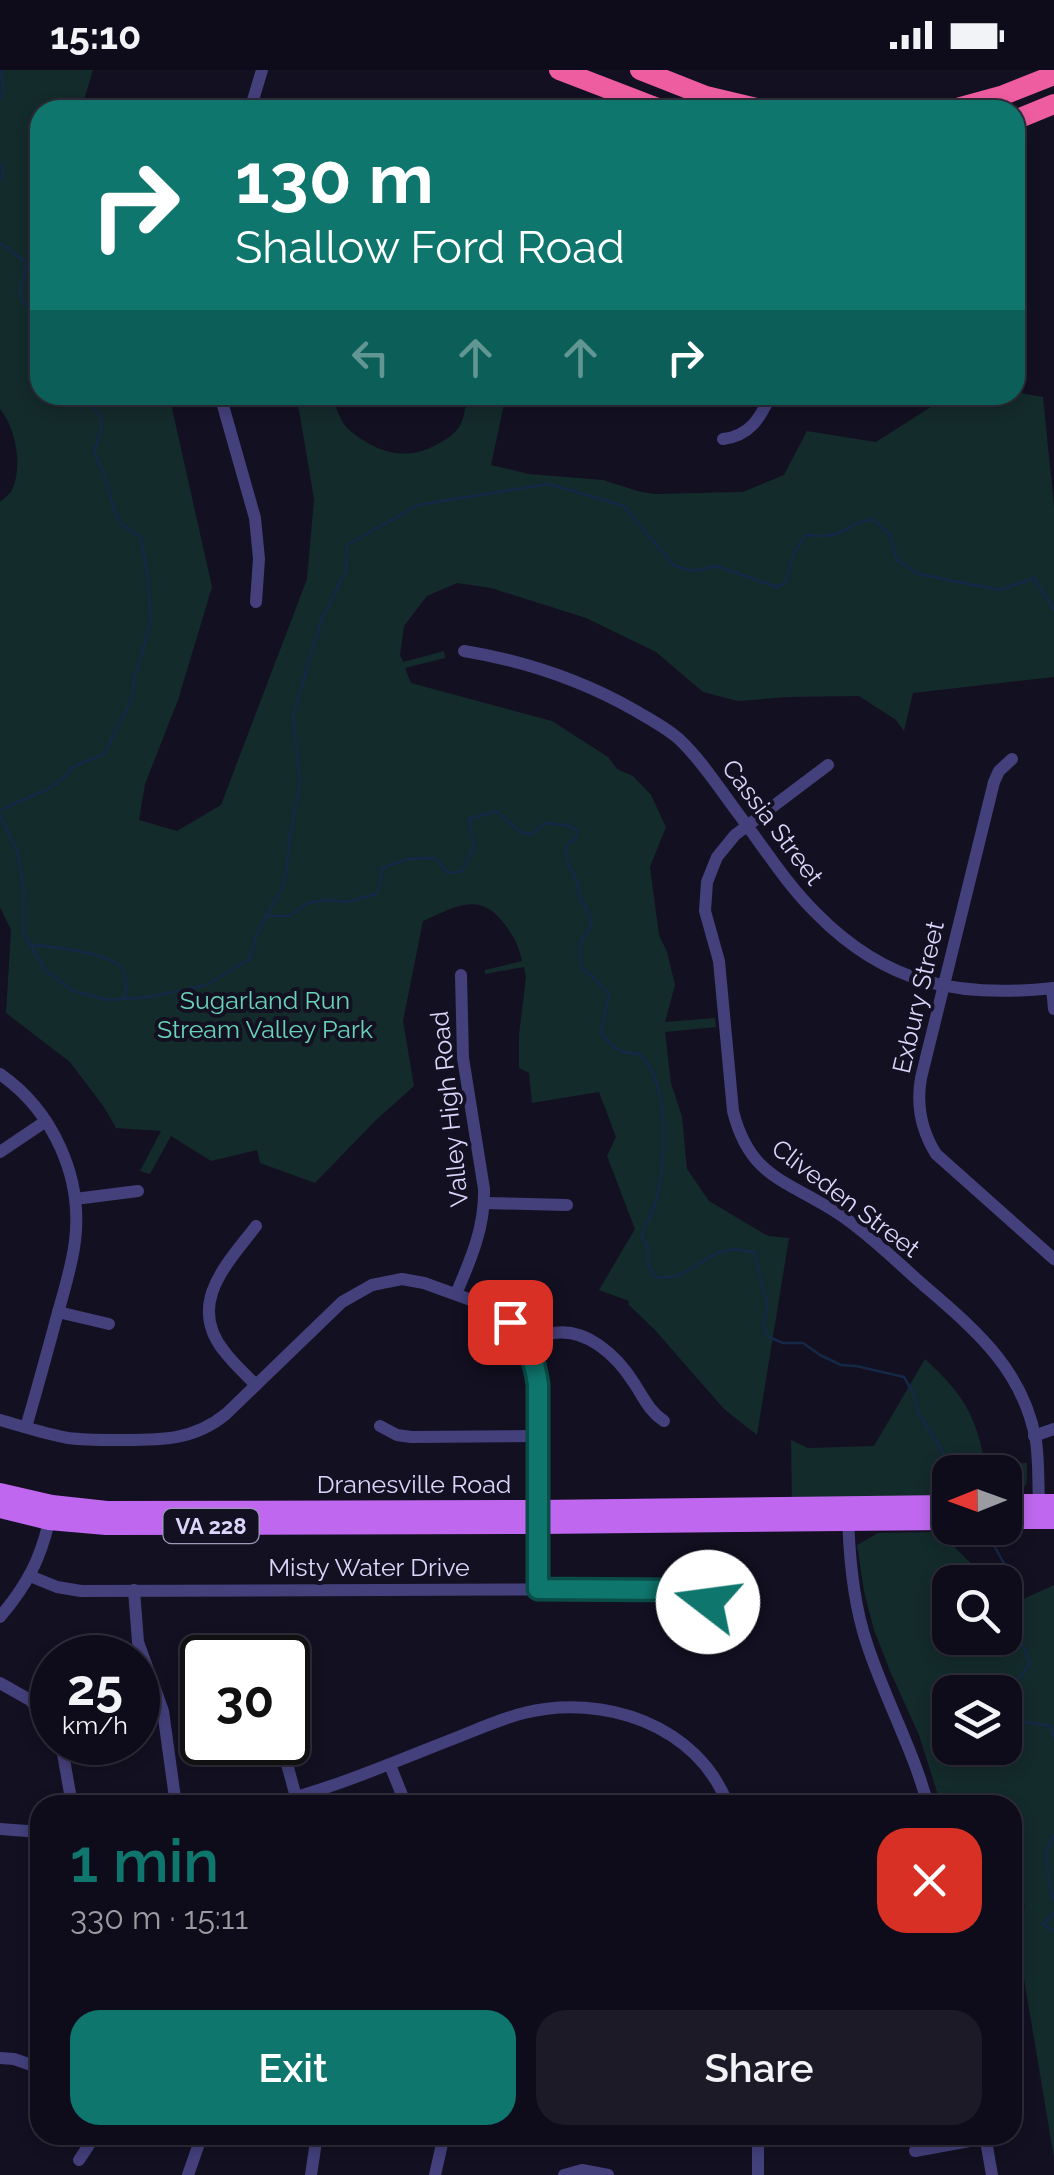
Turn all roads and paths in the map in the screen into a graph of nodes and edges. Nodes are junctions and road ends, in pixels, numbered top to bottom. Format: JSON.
{"nodes":[{"id":1,"x":262,"y":70,"type":"edge"},
{"id":2,"x":560,"y":70,"type":"edge"},
{"id":3,"x":640,"y":70,"type":"edge"},
{"id":4,"x":1054,"y":75,"type":"edge"},
{"id":5,"x":253,"y":100,"type":"edge"},
{"id":6,"x":637,"y":100,"type":"edge"},
{"id":7,"x":723,"y":100,"type":"edge"},
{"id":8,"x":986,"y":100,"type":"edge"},
{"id":9,"x":1054,"y":104,"type":"edge"},
{"id":10,"x":1054,"y":113,"type":"edge"},
{"id":11,"x":1025,"y":116,"type":"edge"},
{"id":12,"x":1025,"y":118,"type":"edge"},
{"id":13,"x":223,"y":405,"type":"edge"},
{"id":14,"x":766,"y":405,"type":"edge"},
{"id":15,"x":723,"y":439,"type":"dead end"},
{"id":16,"x":256,"y":602,"type":"dead end"},
{"id":17,"x":464,"y":651,"type":"dead end"},
{"id":18,"x":1012,"y":759,"type":"dead end"},
{"id":19,"x":828,"y":765,"type":"dead end"},
{"id":20,"x":748,"y":826,"type":"junction"},
{"id":21,"x":461,"y":974,"type":"dead end"},
{"id":22,"x":943,"y":986,"type":"junction"},
{"id":23,"x":1053,"y":988,"type":"edge"},
{"id":24,"x":1054,"y":1009,"type":"edge"},
{"id":25,"x":0,"y":1074,"type":"edge"},
{"id":26,"x":46,"y":1121,"type":"junction"},
{"id":27,"x":0,"y":1152,"type":"edge"},
{"id":28,"x":138,"y":1191,"type":"dead end"},
{"id":29,"x":75,"y":1198,"type":"junction"},
{"id":30,"x":484,"y":1203,"type":"junction"},
{"id":31,"x":567,"y":1205,"type":"dead end"},
{"id":32,"x":256,"y":1226,"type":"dead end"},
{"id":33,"x":1054,"y":1259,"type":"edge"},
{"id":34,"x":456,"y":1294,"type":"junction"},
{"id":35,"x":58,"y":1312,"type":"junction"},
{"id":36,"x":109,"y":1324,"type":"dead end"},
{"id":37,"x":527,"y":1344,"type":"junction"},
{"id":38,"x":256,"y":1385,"type":"junction"},
{"id":39,"x":0,"y":1420,"type":"edge"},
{"id":40,"x":664,"y":1421,"type":"dead end"},
{"id":41,"x":380,"y":1426,"type":"dead end"},
{"id":42,"x":26,"y":1427,"type":"junction"},
{"id":43,"x":1054,"y":1429,"type":"edge"},
{"id":44,"x":537,"y":1436,"type":"junction"},
{"id":45,"x":1034,"y":1436,"type":"junction"},
{"id":46,"x":0,"y":1492,"type":"edge"},
{"id":47,"x":1047,"y":1503,"type":"edge"},
{"id":48,"x":1022,"y":1504,"type":"edge"},
{"id":49,"x":932,"y":1506,"type":"edge"},
{"id":50,"x":0,"y":1508,"type":"edge"},
{"id":51,"x":50,"y":1512,"type":"junction"},
{"id":52,"x":848,"y":1514,"type":"junction"},
{"id":53,"x":538,"y":1517,"type":"junction"},
{"id":54,"x":932,"y":1520,"type":"edge"},
{"id":55,"x":1022,"y":1520,"type":"edge"},
{"id":56,"x":1054,"y":1520,"type":"edge"},
{"id":57,"x":30,"y":1576,"type":"junction"},
{"id":58,"x":538,"y":1589,"type":"junction"},
{"id":59,"x":134,"y":1590,"type":"junction"},
{"id":60,"x":708,"y":1602,"type":"dead end"},
{"id":61,"x":0,"y":1618,"type":"edge"},
{"id":62,"x":0,"y":1682,"type":"edge"},
{"id":63,"x":30,"y":1700,"type":"edge"},
{"id":64,"x":390,"y":1764,"type":"junction"},
{"id":65,"x":65,"y":1765,"type":"edge"},
{"id":66,"x":287,"y":1765,"type":"edge"},
{"id":67,"x":70,"y":1795,"type":"edge"},
{"id":68,"x":175,"y":1795,"type":"edge"},
{"id":69,"x":295,"y":1795,"type":"edge"},
{"id":70,"x":302,"y":1795,"type":"edge"},
{"id":71,"x":402,"y":1795,"type":"edge"},
{"id":72,"x":723,"y":1795,"type":"edge"},
{"id":73,"x":925,"y":1795,"type":"edge"},
{"id":74,"x":0,"y":1829,"type":"edge"},
{"id":75,"x":30,"y":1831,"type":"edge"},
{"id":76,"x":0,"y":2058,"type":"edge"},
{"id":77,"x":30,"y":2065,"type":"edge"},
{"id":78,"x":89,"y":2145,"type":"edge"},
{"id":79,"x":198,"y":2145,"type":"edge"},
{"id":80,"x":316,"y":2145,"type":"edge"},
{"id":81,"x":442,"y":2145,"type":"edge"},
{"id":82,"x":758,"y":2145,"type":"edge"},
{"id":83,"x":945,"y":2145,"type":"edge"},
{"id":84,"x":986,"y":2145,"type":"edge"},
{"id":85,"x":915,"y":2151,"type":"dead end"},
{"id":86,"x":79,"y":2160,"type":"dead end"},
{"id":87,"x":188,"y":2175,"type":"edge"},
{"id":88,"x":311,"y":2175,"type":"edge"},
{"id":89,"x":435,"y":2175,"type":"edge"},
{"id":90,"x":564,"y":2175,"type":"edge"},
{"id":91,"x":608,"y":2175,"type":"edge"},
{"id":92,"x":758,"y":2175,"type":"edge"},
{"id":93,"x":992,"y":2175,"type":"edge"}],
"edges":[{"from":1,"to":5,"type":"street"},
{"from":2,"to":6,"type":"highway"},
{"from":3,"to":7,"type":"highway"},
{"from":4,"to":8,"type":"highway"},
{"from":9,"to":11,"type":"highway"},
{"from":10,"to":12,"type":"highway"},
{"from":13,"to":16,"type":"street"},
{"from":14,"to":15,"type":"street"},
{"from":17,"to":20,"type":"street","name":"Cassia Street"},
{"from":18,"to":22,"type":"street","name":"Exbury Street"},
{"from":19,"to":20,"type":"street","name":"Cliveden Street"},
{"from":20,"to":22,"type":"street","name":"Cassia Street"},
{"from":20,"to":45,"type":"street","name":"Cliveden Street"},
{"from":21,"to":30,"type":"street","name":"Valley High Road"},
{"from":22,"to":23,"type":"street","name":"Cassia Street"},
{"from":22,"to":33,"type":"street","name":"Exbury Street"},
{"from":23,"to":24,"type":"street"},
{"from":25,"to":26,"type":"street"},
{"from":26,"to":27,"type":"street"},
{"from":26,"to":29,"type":"street"},
{"from":28,"to":29,"type":"street"},
{"from":29,"to":35,"type":"street"},
{"from":30,"to":31,"type":"street"},
{"from":30,"to":34,"type":"street","name":"Valley High Road"},
{"from":32,"to":38,"type":"street"},
{"from":34,"to":37,"type":"street"},
{"from":34,"to":38,"type":"street"},
{"from":35,"to":36,"type":"street"},
{"from":35,"to":42,"type":"street"},
{"from":37,"to":40,"type":"street"},
{"from":37,"to":44,"type":"street"},
{"from":38,"to":42,"type":"street"},
{"from":39,"to":42,"type":"street"},
{"from":41,"to":44,"type":"street"},
{"from":43,"to":45,"type":"street"},
{"from":44,"to":53,"type":"street"},
{"from":45,"to":47,"type":"street","name":"Cliveden Street"},
{"from":46,"to":51,"type":"main road","name":"Dranesville Road","number":"VA 228"},
{"from":47,"to":48,"type":"main road"},
{"from":49,"to":52,"type":"main road","name":"Dranesville Road","number":"VA 228"},
{"from":50,"to":51,"type":"main road","name":"Dranesville Road","number":"VA 228"},
{"from":51,"to":53,"type":"main road","name":"Dranesville Road","number":"VA 228"},
{"from":51,"to":57,"type":"street"},
{"from":52,"to":53,"type":"main road","name":"Dranesville Road","number":"VA 228"},
{"from":52,"to":54,"type":"main road","name":"Dranesville Road","number":"VA 228"},
{"from":52,"to":73,"type":"street"},
{"from":53,"to":58,"type":"street"},
{"from":55,"to":56,"type":"main road"},
{"from":57,"to":59,"type":"street","name":"Misty Water Drive"},
{"from":57,"to":61,"type":"street"},
{"from":58,"to":59,"type":"street","name":"Misty Water Drive"},
{"from":58,"to":60,"type":"street","name":"Misty Water Drive"},
{"from":59,"to":68,"type":"street"},
{"from":62,"to":63,"type":"street"},
{"from":64,"to":70,"type":"street"},
{"from":64,"to":71,"type":"street"},
{"from":64,"to":72,"type":"street"},
{"from":65,"to":67,"type":"street"},
{"from":66,"to":69,"type":"street"},
{"from":74,"to":75,"type":"street"},
{"from":76,"to":77,"type":"street"},
{"from":78,"to":86,"type":"street"},
{"from":79,"to":87,"type":"street"},
{"from":80,"to":88,"type":"street"},
{"from":81,"to":89,"type":"street"},
{"from":82,"to":92,"type":"street"},
{"from":83,"to":85,"type":"street"},
{"from":84,"to":93,"type":"street"},
{"from":90,"to":91,"type":"street"}]}
